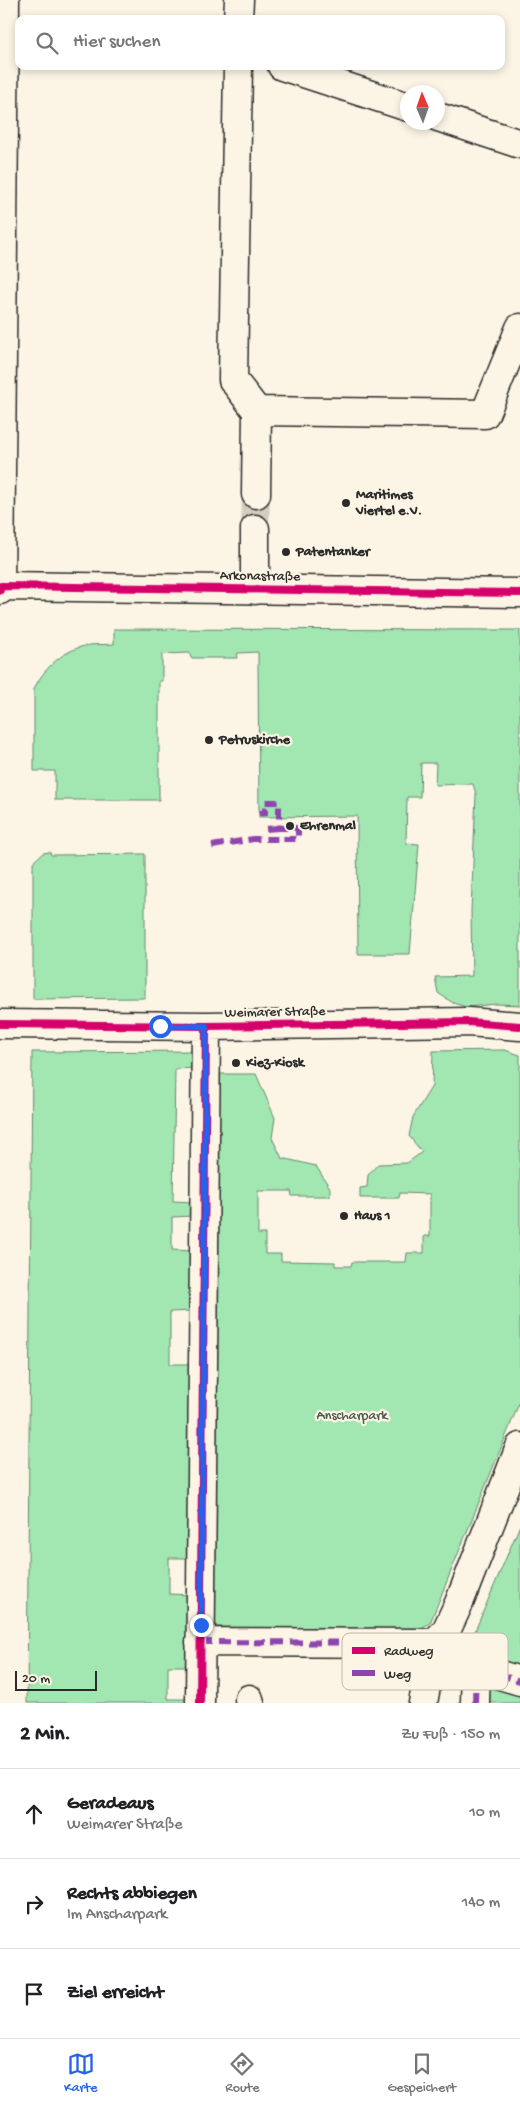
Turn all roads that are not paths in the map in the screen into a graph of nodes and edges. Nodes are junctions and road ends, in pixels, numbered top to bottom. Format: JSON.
{"nodes":[{"id":1,"x":5,"y":0,"type":"edge"},
{"id":2,"x":239,"y":0,"type":"edge"},
{"id":3,"x":238,"y":15,"type":"edge"},
{"id":4,"x":238,"y":70,"type":"edge"},
{"id":5,"x":294,"y":70,"type":"edge"},
{"id":6,"x":400,"y":104,"type":"edge"},
{"id":7,"x":445,"y":119,"type":"edge"},
{"id":8,"x":520,"y":144,"type":"edge"},
{"id":9,"x":520,"y":328,"type":"edge"},
{"id":10,"x":258,"y":411,"type":"junction"},
{"id":11,"x":256,"y":494,"type":"tunnel mouth"},
{"id":12,"x":255,"y":528,"type":"tunnel mouth"},
{"id":13,"x":1,"y":586,"type":"edge"},
{"id":14,"x":0,"y":590,"type":"edge"},
{"id":15,"x":255,"y":590,"type":"junction"},
{"id":16,"x":520,"y":593,"type":"edge"},
{"id":17,"x":0,"y":1024,"type":"edge"},
{"id":18,"x":206,"y":1026,"type":"junction"},
{"id":19,"x":520,"y":1026,"type":"edge"},
{"id":20,"x":520,"y":1447,"type":"edge"},
{"id":21,"x":444,"y":1633,"type":"edge"},
{"id":22,"x":200,"y":1642,"type":"junction"},
{"id":23,"x":342,"y":1643,"type":"edge"},
{"id":24,"x":508,"y":1677,"type":"edge"},
{"id":25,"x":520,"y":1681,"type":"edge"},
{"id":26,"x":425,"y":1690,"type":"edge"},
{"id":27,"x":475,"y":1690,"type":"edge"},
{"id":28,"x":200,"y":1703,"type":"edge"},
{"id":29,"x":423,"y":1703,"type":"edge"},
{"id":30,"x":474,"y":1703,"type":"edge"}],
"edges":[{"from":1,"to":13,"type":"street"},
{"from":2,"to":3,"type":"street"},
{"from":4,"to":10,"type":"street"},
{"from":5,"to":6,"type":"street"},
{"from":7,"to":8,"type":"street"},
{"from":9,"to":10,"type":"street"},
{"from":10,"to":11,"type":"street"},
{"from":12,"to":15,"type":"street"},
{"from":13,"to":14,"type":"street"},
{"from":13,"to":15,"type":"street","name":"Arkonastraße"},
{"from":15,"to":16,"type":"street","name":"Arkonastraße"},
{"from":17,"to":18,"type":"street","name":"Weimarer Straße"},
{"from":18,"to":19,"type":"street","name":"Weimarer Straße"},
{"from":18,"to":22,"type":"street"},
{"from":20,"to":21,"type":"street"},
{"from":22,"to":23,"type":"street"},
{"from":22,"to":28,"type":"street"},
{"from":24,"to":25,"type":"street"},
{"from":26,"to":29,"type":"street"},
{"from":27,"to":30,"type":"street"}]}
